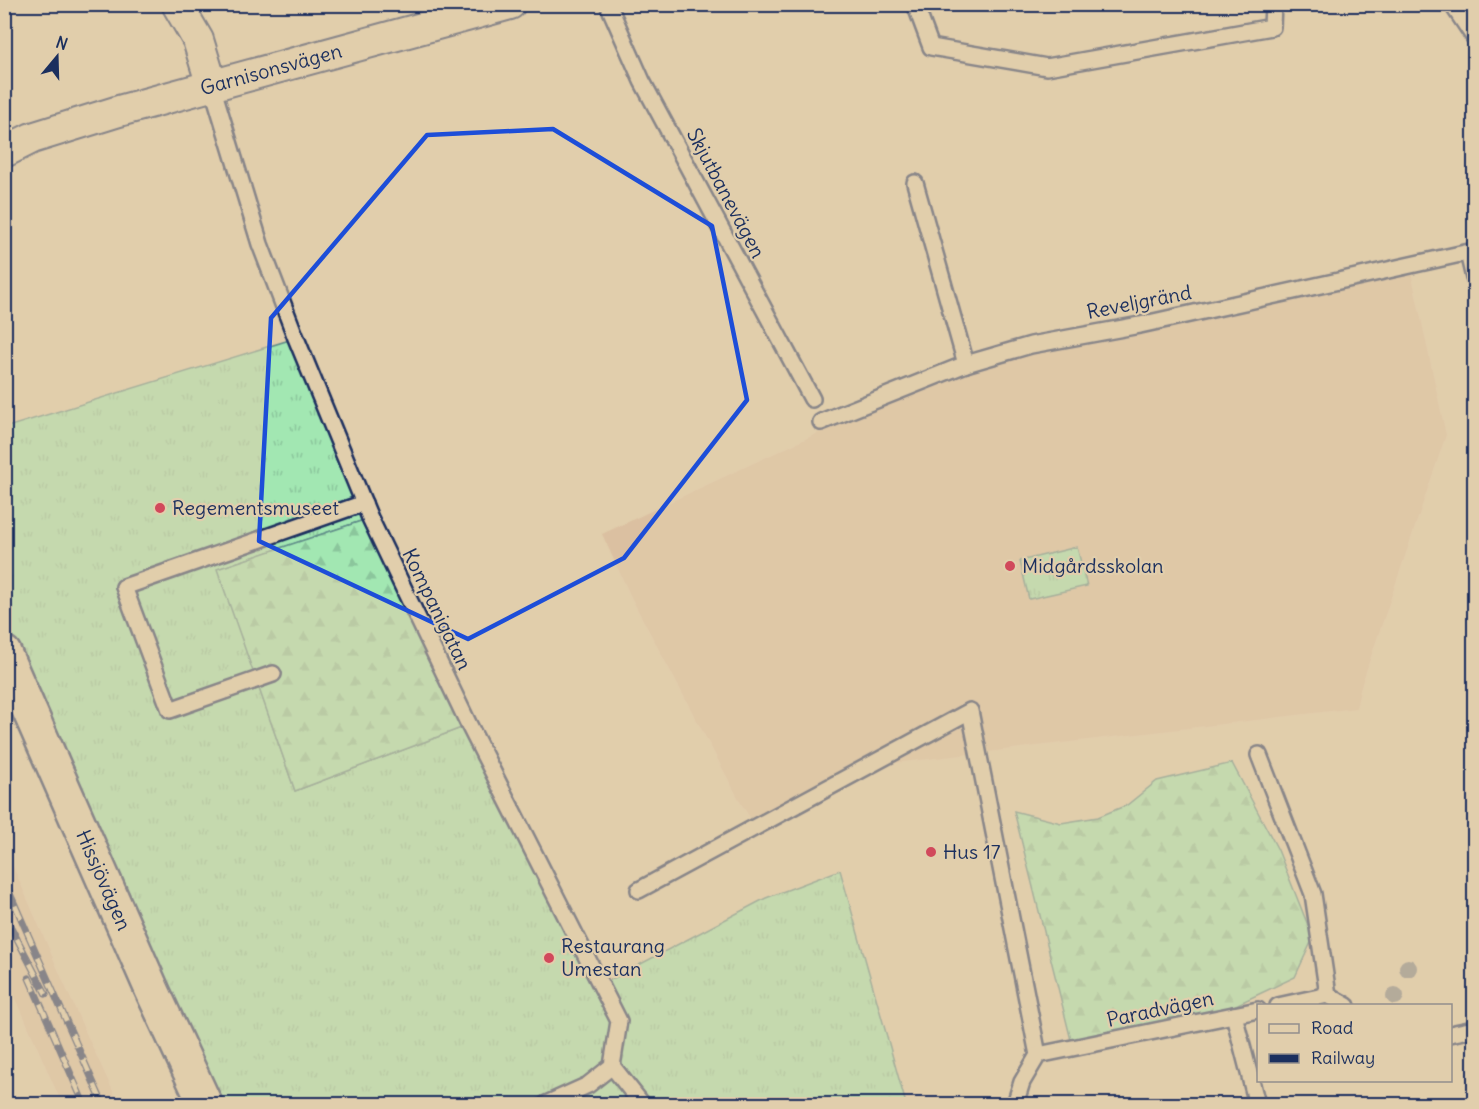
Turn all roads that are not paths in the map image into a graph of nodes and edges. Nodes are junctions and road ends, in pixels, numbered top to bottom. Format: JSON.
{"nodes":[{"id":1,"x":177,"y":4,"type":"edge"},
{"id":2,"x":510,"y":4,"type":"edge"},
{"id":3,"x":608,"y":4,"type":"edge"},
{"id":4,"x":915,"y":4,"type":"edge"},
{"id":5,"x":1273,"y":4,"type":"edge"},
{"id":6,"x":1452,"y":4,"type":"edge"},
{"id":7,"x":1474,"y":37,"type":"edge"},
{"id":8,"x":212,"y":86,"type":"junction"},
{"id":9,"x":18,"y":138,"type":"edge"},
{"id":10,"x":4,"y":152,"type":"edge"},
{"id":11,"x":915,"y":183,"type":"dead end"},
{"id":12,"x":1471,"y":252,"type":"edge"},
{"id":13,"x":1474,"y":279,"type":"edge"},
{"id":14,"x":966,"y":364,"type":"junction"},
{"id":15,"x":812,"y":399,"type":"dead end"},
{"id":16,"x":821,"y":422,"type":"dead end"},
{"id":17,"x":364,"y":503,"type":"junction"},
{"id":18,"x":4,"y":653,"type":"edge"},
{"id":19,"x":273,"y":674,"type":"dead end"},
{"id":20,"x":1259,"y":755,"type":"dead end"},
{"id":21,"x":639,"y":890,"type":"dead end"},
{"id":22,"x":1328,"y":995,"type":"junction"},
{"id":23,"x":1283,"y":1004,"type":"edge"},
{"id":24,"x":1345,"y":1004,"type":"edge"},
{"id":25,"x":1257,"y":1010,"type":"edge"},
{"id":26,"x":1234,"y":1015,"type":"junction"},
{"id":27,"x":1474,"y":1029,"type":"edge"},
{"id":28,"x":1452,"y":1034,"type":"edge"},
{"id":29,"x":1038,"y":1055,"type":"junction"},
{"id":30,"x":612,"y":1066,"type":"junction"},
{"id":31,"x":205,"y":1104,"type":"edge"},
{"id":32,"x":546,"y":1104,"type":"edge"},
{"id":33,"x":642,"y":1104,"type":"edge"},
{"id":34,"x":1015,"y":1104,"type":"edge"},
{"id":35,"x":1257,"y":1104,"type":"edge"}],
"edges":[{"from":1,"to":8,"type":"street"},
{"from":2,"to":8,"type":"street","name":"Garnisonsvägen"},
{"from":3,"to":15,"type":"lane","name":"Skjutbanevägen"},
{"from":4,"to":5,"type":"lane"},
{"from":6,"to":7,"type":"lane"},
{"from":8,"to":9,"type":"street","name":"Garnisonsvägen"},
{"from":8,"to":17,"type":"lane","name":"Kompanigatan"},
{"from":9,"to":10,"type":"street","name":"Garnisonsvägen"},
{"from":11,"to":14,"type":"lane"},
{"from":12,"to":13,"type":"lane"},
{"from":12,"to":14,"type":"lane","name":"Reveljgränd"},
{"from":14,"to":16,"type":"lane","name":"Reveljgränd"},
{"from":17,"to":19,"type":"lane"},
{"from":17,"to":30,"type":"lane","name":"Kompanigatan"},
{"from":18,"to":31,"type":"main road","name":"Hissjövägen"},
{"from":20,"to":22,"type":"lane"},
{"from":21,"to":29,"type":"lane"},
{"from":22,"to":23,"type":"lane"},
{"from":22,"to":24,"type":"lane"},
{"from":25,"to":26,"type":"lane"},
{"from":26,"to":29,"type":"lane","name":"Paradvägen"},
{"from":26,"to":35,"type":"lane","name":"Paradvägen"},
{"from":27,"to":28,"type":"lane"},
{"from":29,"to":34,"type":"lane"},
{"from":30,"to":32,"type":"lane"},
{"from":30,"to":33,"type":"lane"}]}
